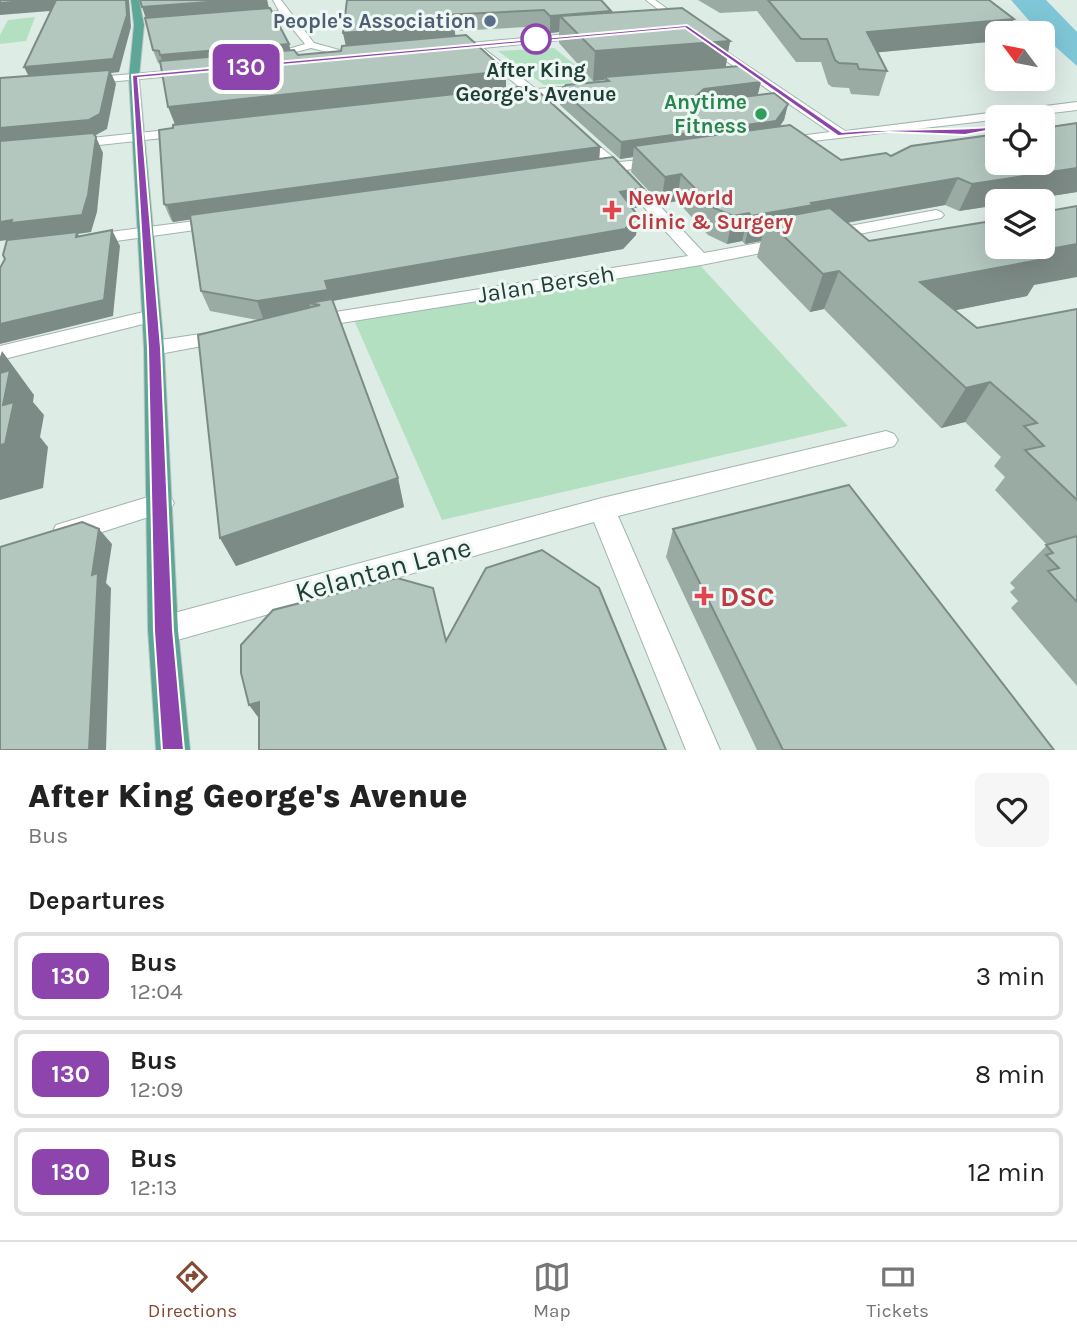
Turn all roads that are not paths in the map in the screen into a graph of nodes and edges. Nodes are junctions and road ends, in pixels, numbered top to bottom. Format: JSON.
{"nodes":[{"id":1,"x":135,"y":0,"type":"edge"},
{"id":2,"x":276,"y":0,"type":"edge"},
{"id":3,"x":650,"y":0,"type":"edge"},
{"id":4,"x":284,"y":13,"type":"junction"},
{"id":5,"x":240,"y":16,"type":"edge"},
{"id":6,"x":151,"y":24,"type":"edge"},
{"id":7,"x":139,"y":25,"type":"junction"},
{"id":8,"x":687,"y":26,"type":"junction"},
{"id":9,"x":664,"y":28,"type":"edge"},
{"id":10,"x":603,"y":34,"type":"edge"},
{"id":11,"x":311,"y":45,"type":"junction"},
{"id":12,"x":473,"y":45,"type":"junction"},
{"id":13,"x":436,"y":49,"type":"edge"},
{"id":14,"x":369,"y":55,"type":"edge"},
{"id":15,"x":356,"y":56,"type":"junction"},
{"id":16,"x":315,"y":60,"type":"edge"},
{"id":17,"x":301,"y":61,"type":"edge"},
{"id":18,"x":200,"y":68,"type":"edge"},
{"id":19,"x":134,"y":74,"type":"junction"},
{"id":20,"x":752,"y":74,"type":"junction"},
{"id":21,"x":739,"y":75,"type":"edge"},
{"id":22,"x":72,"y":79,"type":"edge"},
{"id":23,"x":606,"y":86,"type":"edge"},
{"id":24,"x":535,"y":92,"type":"junction"},
{"id":25,"x":494,"y":97,"type":"edge"},
{"id":26,"x":790,"y":100,"type":"junction"},
{"id":27,"x":765,"y":103,"type":"edge"},
{"id":28,"x":548,"y":105,"type":"edge"},
{"id":29,"x":1077,"y":106,"type":"edge"},
{"id":30,"x":1077,"y":120,"type":"edge"},
{"id":31,"x":1055,"y":122,"type":"edge"},
{"id":32,"x":570,"y":126,"type":"edge"},
{"id":33,"x":202,"y":130,"type":"edge"},
{"id":34,"x":889,"y":130,"type":"junction"},
{"id":35,"x":985,"y":130,"type":"edge"},
{"id":36,"x":841,"y":134,"type":"junction"},
{"id":37,"x":139,"y":138,"type":"junction"},
{"id":38,"x":62,"y":145,"type":"edge"},
{"id":39,"x":769,"y":145,"type":"edge"},
{"id":40,"x":678,"y":158,"type":"edge"},
{"id":41,"x":617,"y":167,"type":"junction"},
{"id":42,"x":572,"y":173,"type":"edge"},
{"id":43,"x":936,"y":215,"type":"dead end"},
{"id":44,"x":236,"y":221,"type":"edge"},
{"id":45,"x":146,"y":232,"type":"junction"},
{"id":46,"x":66,"y":242,"type":"edge"},
{"id":47,"x":701,"y":260,"type":"junction"},
{"id":48,"x":152,"y":316,"type":"junction"},
{"id":49,"x":285,"y":326,"type":"edge"},
{"id":50,"x":250,"y":332,"type":"edge"},
{"id":51,"x":154,"y":348,"type":"junction"},
{"id":52,"x":0,"y":353,"type":"edge"},
{"id":53,"x":886,"y":440,"type":"dead end"},
{"id":54,"x":161,"y":503,"type":"junction"},
{"id":55,"x":602,"y":509,"type":"junction"},
{"id":56,"x":40,"y":542,"type":"edge"},
{"id":57,"x":163,"y":630,"type":"junction"},
{"id":58,"x":173,"y":750,"type":"edge"},
{"id":59,"x":703,"y":750,"type":"edge"}],
"edges":[{"from":1,"to":7,"type":"main road"},
{"from":2,"to":4,"type":"street"},
{"from":3,"to":8,"type":"street"},
{"from":4,"to":5,"type":"street"},
{"from":4,"to":11,"type":"street"},
{"from":6,"to":7,"type":"street"},
{"from":7,"to":19,"type":"main road"},
{"from":8,"to":9,"type":"street"},
{"from":8,"to":20,"type":"street"},
{"from":10,"to":12,"type":"street"},
{"from":11,"to":15,"type":"street"},
{"from":11,"to":17,"type":"street"},
{"from":12,"to":13,"type":"street"},
{"from":12,"to":24,"type":"street"},
{"from":14,"to":15,"type":"street"},
{"from":15,"to":16,"type":"street"},
{"from":18,"to":19,"type":"street"},
{"from":19,"to":22,"type":"street"},
{"from":19,"to":37,"type":"main road"},
{"from":20,"to":21,"type":"street"},
{"from":20,"to":26,"type":"street"},
{"from":23,"to":24,"type":"street"},
{"from":24,"to":25,"type":"street"},
{"from":24,"to":28,"type":"street"},
{"from":26,"to":27,"type":"street"},
{"from":26,"to":36,"type":"street"},
{"from":29,"to":34,"type":"street"},
{"from":30,"to":31,"type":"street"},
{"from":32,"to":41,"type":"street"},
{"from":33,"to":37,"type":"street"},
{"from":34,"to":35,"type":"street"},
{"from":34,"to":36,"type":"street"},
{"from":36,"to":39,"type":"street"},
{"from":37,"to":38,"type":"street"},
{"from":37,"to":45,"type":"main road"},
{"from":40,"to":41,"type":"street"},
{"from":41,"to":42,"type":"street"},
{"from":41,"to":47,"type":"street"},
{"from":43,"to":47,"type":"street","name":"Jalan Berseh"},
{"from":44,"to":45,"type":"street"},
{"from":45,"to":46,"type":"street"},
{"from":45,"to":48,"type":"main road"},
{"from":47,"to":49,"type":"street","name":"Jalan Berseh"},
{"from":48,"to":51,"type":"main road"},
{"from":48,"to":52,"type":"street"},
{"from":50,"to":51,"type":"street"},
{"from":51,"to":54,"type":"main road"},
{"from":53,"to":55,"type":"street","name":"Kelantan Lane"},
{"from":54,"to":56,"type":"street"},
{"from":54,"to":57,"type":"main road"},
{"from":55,"to":57,"type":"street","name":"Kelantan Lane"},
{"from":55,"to":59,"type":"street"},
{"from":57,"to":58,"type":"main road"}]}
